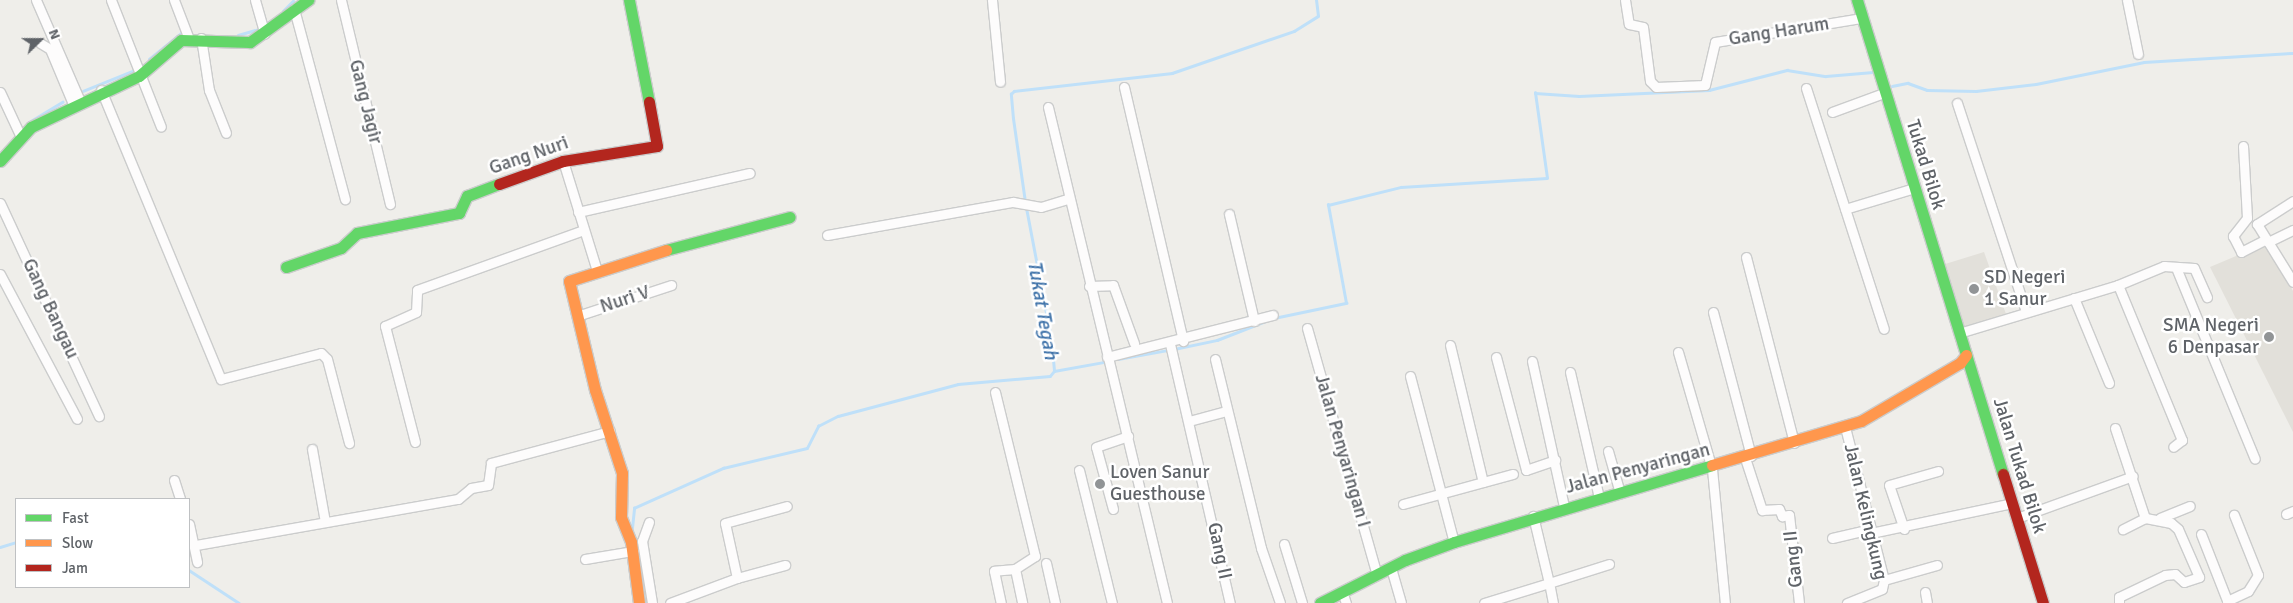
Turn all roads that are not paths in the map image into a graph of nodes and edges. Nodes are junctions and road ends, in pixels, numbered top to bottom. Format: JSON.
{"nodes":[{"id":1,"x":36,"y":0,"type":"edge"},
{"id":2,"x":111,"y":0,"type":"edge"},
{"id":3,"x":174,"y":0,"type":"edge"},
{"id":4,"x":255,"y":0,"type":"edge"},
{"id":5,"x":308,"y":0,"type":"edge"},
{"id":6,"x":336,"y":0,"type":"edge"},
{"id":7,"x":341,"y":0,"type":"edge"},
{"id":8,"x":629,"y":0,"type":"edge"},
{"id":9,"x":992,"y":0,"type":"edge"},
{"id":10,"x":1625,"y":0,"type":"edge"},
{"id":11,"x":1856,"y":0,"type":"edge"},
{"id":12,"x":2127,"y":0,"type":"edge"},
{"id":13,"x":295,"y":5,"type":"edge"},
{"id":14,"x":1862,"y":18,"type":"junction"},
{"id":15,"x":265,"y":34,"type":"junction"},
{"id":16,"x":188,"y":37,"type":"junction"},
{"id":17,"x":201,"y":38,"type":"junction"},
{"id":18,"x":40,"y":43,"type":"dead end"},
{"id":19,"x":2138,"y":54,"type":"dead end"},
{"id":20,"x":138,"y":76,"type":"junction"},
{"id":21,"x":1000,"y":82,"type":"dead end"},
{"id":22,"x":1124,"y":87,"type":"dead end"},
{"id":23,"x":1806,"y":88,"type":"dead end"},
{"id":24,"x":101,"y":90,"type":"junction"},
{"id":25,"x":0,"y":92,"type":"edge"},
{"id":26,"x":1884,"y":93,"type":"junction"},
{"id":27,"x":77,"y":102,"type":"junction"},
{"id":28,"x":1957,"y":103,"type":"dead end"},
{"id":29,"x":1048,"y":107,"type":"dead end"},
{"id":30,"x":363,"y":109,"type":"dead end"},
{"id":31,"x":1832,"y":112,"type":"dead end"},
{"id":32,"x":161,"y":126,"type":"dead end"},
{"id":33,"x":226,"y":133,"type":"dead end"},
{"id":34,"x":21,"y":137,"type":"junction"},
{"id":35,"x":2243,"y":146,"type":"dead end"},
{"id":36,"x":0,"y":161,"type":"edge"},
{"id":37,"x":563,"y":161,"type":"junction"},
{"id":38,"x":750,"y":173,"type":"dead end"},
{"id":39,"x":1914,"y":188,"type":"junction"},
{"id":40,"x":345,"y":199,"type":"dead end"},
{"id":41,"x":1067,"y":199,"type":"junction"},
{"id":42,"x":2293,"y":201,"type":"edge"},
{"id":43,"x":0,"y":203,"type":"edge"},
{"id":44,"x":390,"y":204,"type":"dead end"},
{"id":45,"x":1845,"y":209,"type":"junction"},
{"id":46,"x":578,"y":212,"type":"junction"},
{"id":47,"x":1229,"y":214,"type":"dead end"},
{"id":48,"x":790,"y":217,"type":"dead end"},
{"id":49,"x":584,"y":230,"type":"junction"},
{"id":50,"x":2293,"y":230,"type":"edge"},
{"id":51,"x":827,"y":235,"type":"dead end"},
{"id":52,"x":2267,"y":240,"type":"junction"},
{"id":53,"x":1746,"y":257,"type":"dead end"},
{"id":54,"x":2289,"y":264,"type":"edge"},
{"id":55,"x":286,"y":267,"type":"dead end"},
{"id":56,"x":2177,"y":270,"type":"junction"},
{"id":57,"x":597,"y":271,"type":"junction"},
{"id":58,"x":0,"y":274,"type":"edge"},
{"id":59,"x":2293,"y":282,"type":"edge"},
{"id":60,"x":671,"y":285,"type":"dead end"},
{"id":61,"x":2118,"y":285,"type":"junction"},
{"id":62,"x":1089,"y":286,"type":"junction"},
{"id":63,"x":2208,"y":297,"type":"dead end"},
{"id":64,"x":2074,"y":298,"type":"junction"},
{"id":65,"x":1713,"y":312,"type":"dead end"},
{"id":66,"x":2026,"y":312,"type":"junction"},
{"id":67,"x":580,"y":315,"type":"junction"},
{"id":68,"x":1273,"y":315,"type":"dead end"},
{"id":69,"x":1254,"y":321,"type":"junction"},
{"id":70,"x":1307,"y":328,"type":"dead end"},
{"id":71,"x":1884,"y":329,"type":"dead end"},
{"id":72,"x":1960,"y":336,"type":"junction"},
{"id":73,"x":1183,"y":341,"type":"junction"},
{"id":74,"x":1134,"y":343,"type":"dead end"},
{"id":75,"x":1450,"y":345,"type":"dead end"},
{"id":76,"x":1171,"y":347,"type":"junction"},
{"id":77,"x":1678,"y":352,"type":"dead end"},
{"id":78,"x":1107,"y":357,"type":"junction"},
{"id":79,"x":1496,"y":357,"type":"dead end"},
{"id":80,"x":1215,"y":359,"type":"dead end"},
{"id":81,"x":1965,"y":360,"type":"junction"},
{"id":82,"x":1532,"y":361,"type":"dead end"},
{"id":83,"x":1570,"y":372,"type":"dead end"},
{"id":84,"x":1410,"y":376,"type":"dead end"},
{"id":85,"x":2109,"y":383,"type":"dead end"},
{"id":86,"x":995,"y":392,"type":"dead end"},
{"id":87,"x":1226,"y":411,"type":"junction"},
{"id":88,"x":99,"y":416,"type":"dead end"},
{"id":89,"x":77,"y":419,"type":"dead end"},
{"id":90,"x":1189,"y":421,"type":"junction"},
{"id":91,"x":1845,"y":427,"type":"junction"},
{"id":92,"x":2115,"y":428,"type":"dead end"},
{"id":93,"x":610,"y":431,"type":"junction"},
{"id":94,"x":1128,"y":436,"type":"junction"},
{"id":95,"x":415,"y":442,"type":"dead end"},
{"id":96,"x":349,"y":443,"type":"dead end"},
{"id":97,"x":1794,"y":443,"type":"junction"},
{"id":98,"x":2173,"y":447,"type":"dead end"},
{"id":99,"x":312,"y":449,"type":"dead end"},
{"id":100,"x":1608,"y":451,"type":"dead end"},
{"id":101,"x":1748,"y":457,"type":"junction"},
{"id":102,"x":2255,"y":459,"type":"dead end"},
{"id":103,"x":1554,"y":460,"type":"junction"},
{"id":104,"x":1712,"y":469,"type":"junction"},
{"id":105,"x":1079,"y":470,"type":"dead end"},
{"id":106,"x":1938,"y":471,"type":"dead end"},
{"id":107,"x":1513,"y":474,"type":"dead end"},
{"id":108,"x":2133,"y":476,"type":"junction"},
{"id":109,"x":174,"y":480,"type":"dead end"},
{"id":110,"x":1484,"y":482,"type":"junction"},
{"id":111,"x":1440,"y":492,"type":"junction"},
{"id":112,"x":1620,"y":493,"type":"junction"},
{"id":113,"x":180,"y":498,"type":"edge"},
{"id":114,"x":1599,"y":498,"type":"junction"},
{"id":115,"x":2012,"y":503,"type":"junction"},
{"id":116,"x":1403,"y":504,"type":"dead end"},
{"id":117,"x":788,"y":506,"type":"dead end"},
{"id":118,"x":2190,"y":506,"type":"dead end"},
{"id":119,"x":1564,"y":507,"type":"junction"},
{"id":120,"x":1113,"y":509,"type":"dead end"},
{"id":121,"x":2234,"y":515,"type":"dead end"},
{"id":122,"x":1533,"y":516,"type":"junction"},
{"id":123,"x":2016,"y":518,"type":"junction"},
{"id":124,"x":2145,"y":518,"type":"junction"},
{"id":125,"x":2160,"y":518,"type":"junction"},
{"id":126,"x":326,"y":522,"type":"junction"},
{"id":127,"x":649,"y":522,"type":"dead end"},
{"id":128,"x":190,"y":527,"type":"edge"},
{"id":129,"x":1904,"y":529,"type":"junction"},
{"id":130,"x":2122,"y":529,"type":"dead end"},
{"id":131,"x":1870,"y":531,"type":"junction"},
{"id":132,"x":2201,"y":534,"type":"dead end"},
{"id":133,"x":1832,"y":538,"type":"dead end"},
{"id":134,"x":1454,"y":542,"type":"junction"},
{"id":135,"x":1284,"y":544,"type":"dead end"},
{"id":136,"x":196,"y":545,"type":"junction"},
{"id":137,"x":633,"y":551,"type":"junction"},
{"id":138,"x":585,"y":560,"type":"dead end"},
{"id":139,"x":198,"y":562,"type":"dead end"},
{"id":140,"x":1046,"y":563,"type":"dead end"},
{"id":141,"x":1608,"y":564,"type":"dead end"},
{"id":142,"x":785,"y":565,"type":"dead end"},
{"id":143,"x":1937,"y":565,"type":"dead end"},
{"id":144,"x":1391,"y":568,"type":"junction"},
{"id":145,"x":1015,"y":569,"type":"junction"},
{"id":146,"x":1376,"y":575,"type":"junction"},
{"id":147,"x":737,"y":578,"type":"junction"},
{"id":148,"x":1884,"y":580,"type":"junction"},
{"id":149,"x":1548,"y":583,"type":"junction"},
{"id":150,"x":1342,"y":591,"type":"junction"},
{"id":151,"x":1925,"y":592,"type":"dead end"},
{"id":152,"x":1325,"y":602,"type":"edge"},
{"id":153,"x":2227,"y":602,"type":"edge"},
{"id":154,"x":639,"y":603,"type":"edge"},
{"id":155,"x":652,"y":603,"type":"edge"},
{"id":156,"x":670,"y":603,"type":"edge"},
{"id":157,"x":1001,"y":603,"type":"edge"},
{"id":158,"x":1022,"y":603,"type":"edge"},
{"id":159,"x":1055,"y":603,"type":"edge"},
{"id":160,"x":1112,"y":603,"type":"edge"},
{"id":161,"x":1167,"y":603,"type":"edge"},
{"id":162,"x":1230,"y":603,"type":"edge"},
{"id":163,"x":1280,"y":603,"type":"edge"},
{"id":164,"x":1302,"y":603,"type":"edge"},
{"id":165,"x":1346,"y":603,"type":"edge"},
{"id":166,"x":1401,"y":603,"type":"edge"},
{"id":167,"x":1484,"y":603,"type":"edge"},
{"id":168,"x":1554,"y":603,"type":"edge"},
{"id":169,"x":1723,"y":603,"type":"edge"},
{"id":170,"x":1799,"y":603,"type":"edge"},
{"id":171,"x":1847,"y":603,"type":"edge"},
{"id":172,"x":1928,"y":603,"type":"edge"},
{"id":173,"x":2042,"y":603,"type":"edge"},
{"id":174,"x":2118,"y":603,"type":"edge"}],
"edges":[{"from":1,"to":27,"type":"street"},
{"from":2,"to":20,"type":"street"},
{"from":3,"to":16,"type":"street"},
{"from":4,"to":15,"type":"street"},
{"from":5,"to":13,"type":"street"},
{"from":6,"to":30,"type":"street","name":"Gang Jagir"},
{"from":7,"to":44,"type":"street","name":"Gang Jagir"},
{"from":8,"to":37,"type":"street","name":"Gang Nuri"},
{"from":9,"to":21,"type":"street"},
{"from":10,"to":14,"type":"street","name":"Gang Harum"},
{"from":11,"to":14,"type":"street","name":"Tukad Bilok"},
{"from":12,"to":19,"type":"street"},
{"from":13,"to":15,"type":"street"},
{"from":13,"to":40,"type":"street"},
{"from":14,"to":26,"type":"street","name":"Tukad Bilok"},
{"from":15,"to":17,"type":"street"},
{"from":16,"to":17,"type":"street"},
{"from":16,"to":20,"type":"street"},
{"from":17,"to":33,"type":"street"},
{"from":18,"to":27,"type":"street"},
{"from":20,"to":24,"type":"street"},
{"from":20,"to":32,"type":"street"},
{"from":22,"to":73,"type":"street"},
{"from":23,"to":45,"type":"street"},
{"from":24,"to":27,"type":"street"},
{"from":24,"to":96,"type":"street"},
{"from":25,"to":34,"type":"street"},
{"from":26,"to":31,"type":"street"},
{"from":26,"to":39,"type":"street","name":"Tukad Bilok"},
{"from":27,"to":34,"type":"street"},
{"from":28,"to":66,"type":"street"},
{"from":29,"to":41,"type":"street"},
{"from":34,"to":36,"type":"street"},
{"from":35,"to":52,"type":"street"},
{"from":37,"to":46,"type":"street"},
{"from":37,"to":55,"type":"street","name":"Gang Nuri"},
{"from":38,"to":46,"type":"street"},
{"from":39,"to":45,"type":"street"},
{"from":39,"to":72,"type":"street","name":"Tukad Bilok"},
{"from":41,"to":51,"type":"street"},
{"from":41,"to":62,"type":"street"},
{"from":42,"to":52,"type":"street"},
{"from":43,"to":88,"type":"street","name":"Gang Bangau"},
{"from":45,"to":71,"type":"street"},
{"from":46,"to":49,"type":"street"},
{"from":47,"to":69,"type":"street"},
{"from":48,"to":57,"type":"street"},
{"from":49,"to":57,"type":"street"},
{"from":49,"to":95,"type":"street"},
{"from":50,"to":52,"type":"street"},
{"from":52,"to":54,"type":"street"},
{"from":53,"to":97,"type":"street"},
{"from":54,"to":59,"type":"street"},
{"from":56,"to":61,"type":"street"},
{"from":56,"to":63,"type":"street"},
{"from":56,"to":102,"type":"street"},
{"from":57,"to":67,"type":"street"},
{"from":58,"to":89,"type":"street"},
{"from":60,"to":67,"type":"street","name":"Nuri V"},
{"from":61,"to":64,"type":"street"},
{"from":61,"to":98,"type":"street"},
{"from":62,"to":74,"type":"street"},
{"from":62,"to":78,"type":"street"},
{"from":64,"to":66,"type":"street"},
{"from":64,"to":85,"type":"street"},
{"from":65,"to":101,"type":"street"},
{"from":66,"to":72,"type":"street"},
{"from":67,"to":93,"type":"street"},
{"from":68,"to":69,"type":"street"},
{"from":69,"to":73,"type":"street"},
{"from":70,"to":146,"type":"street","name":"Jalan Penyaringan I"},
{"from":72,"to":81,"type":"street","name":"Jalan Tukad Bilok"},
{"from":73,"to":76,"type":"street"},
{"from":75,"to":110,"type":"street"},
{"from":76,"to":78,"type":"street"},
{"from":76,"to":90,"type":"street","name":"Gang II"},
{"from":77,"to":104,"type":"street"},
{"from":78,"to":94,"type":"street"},
{"from":79,"to":103,"type":"street"},
{"from":80,"to":87,"type":"street"},
{"from":81,"to":91,"type":"street","name":"Jalan Penyaringan"},
{"from":81,"to":115,"type":"street","name":"Jalan Tukad Bilok"},
{"from":82,"to":103,"type":"street"},
{"from":83,"to":114,"type":"street"},
{"from":84,"to":111,"type":"street"},
{"from":86,"to":145,"type":"street"},
{"from":87,"to":90,"type":"street"},
{"from":87,"to":163,"type":"street"},
{"from":90,"to":162,"type":"street","name":"Gang II"},
{"from":91,"to":97,"type":"street","name":"Jalan Penyaringan"},
{"from":91,"to":131,"type":"street","name":"Jalan Kelingkung"},
{"from":92,"to":108,"type":"street"},
{"from":93,"to":126,"type":"street"},
{"from":93,"to":137,"type":"street"},
{"from":94,"to":120,"type":"street"},
{"from":94,"to":161,"type":"street"},
{"from":97,"to":101,"type":"street","name":"Jalan Penyaringan"},
{"from":99,"to":126,"type":"street"},
{"from":100,"to":112,"type":"street"},
{"from":101,"to":104,"type":"street","name":"Jalan Penyaringan"},
{"from":101,"to":170,"type":"street","name":"Gang II"},
{"from":103,"to":119,"type":"street"},
{"from":104,"to":112,"type":"street","name":"Jalan Penyaringan"},
{"from":104,"to":169,"type":"street"},
{"from":105,"to":160,"type":"street"},
{"from":106,"to":129,"type":"street"},
{"from":107,"to":110,"type":"street"},
{"from":108,"to":123,"type":"street"},
{"from":108,"to":124,"type":"street"},
{"from":109,"to":113,"type":"street"},
{"from":110,"to":111,"type":"street"},
{"from":111,"to":116,"type":"street"},
{"from":111,"to":134,"type":"street"},
{"from":112,"to":114,"type":"street","name":"Jalan Penyaringan"},
{"from":114,"to":119,"type":"street","name":"Jalan Penyaringan"},
{"from":115,"to":123,"type":"street","name":"Jalan Tukad Bilok"},
{"from":115,"to":129,"type":"street"},
{"from":117,"to":147,"type":"street"},
{"from":118,"to":125,"type":"street"},
{"from":119,"to":122,"type":"street","name":"Jalan Penyaringan"},
{"from":121,"to":153,"type":"street"},
{"from":122,"to":134,"type":"street","name":"Jalan Penyaringan"},
{"from":122,"to":149,"type":"street"},
{"from":123,"to":173,"type":"street","name":"Jalan Tukad Bilok"},
{"from":124,"to":125,"type":"street"},
{"from":124,"to":130,"type":"street"},
{"from":125,"to":174,"type":"street"},
{"from":126,"to":136,"type":"street"},
{"from":127,"to":155,"type":"street"},
{"from":128,"to":136,"type":"street"},
{"from":129,"to":131,"type":"street"},
{"from":131,"to":133,"type":"street"},
{"from":131,"to":148,"type":"street","name":"Jalan Kelingkung"},
{"from":132,"to":153,"type":"street"},
{"from":134,"to":144,"type":"street","name":"Jalan Penyaringan"},
{"from":135,"to":164,"type":"street"},
{"from":136,"to":139,"type":"street"},
{"from":137,"to":138,"type":"street"},
{"from":137,"to":154,"type":"street"},
{"from":140,"to":159,"type":"street"},
{"from":141,"to":149,"type":"street"},
{"from":142,"to":147,"type":"street"},
{"from":143,"to":148,"type":"street"},
{"from":144,"to":146,"type":"street","name":"Jalan Penyaringan"},
{"from":144,"to":166,"type":"street"},
{"from":145,"to":157,"type":"street"},
{"from":145,"to":158,"type":"street"},
{"from":146,"to":150,"type":"street","name":"Jalan Penyaringan"},
{"from":147,"to":156,"type":"street"},
{"from":148,"to":171,"type":"street","name":"Jalan Kelingkung"},
{"from":149,"to":167,"type":"street"},
{"from":149,"to":168,"type":"street"},
{"from":150,"to":152,"type":"street","name":"Jalan Penyaringan"},
{"from":150,"to":165,"type":"street"},
{"from":151,"to":172,"type":"street"}]}
